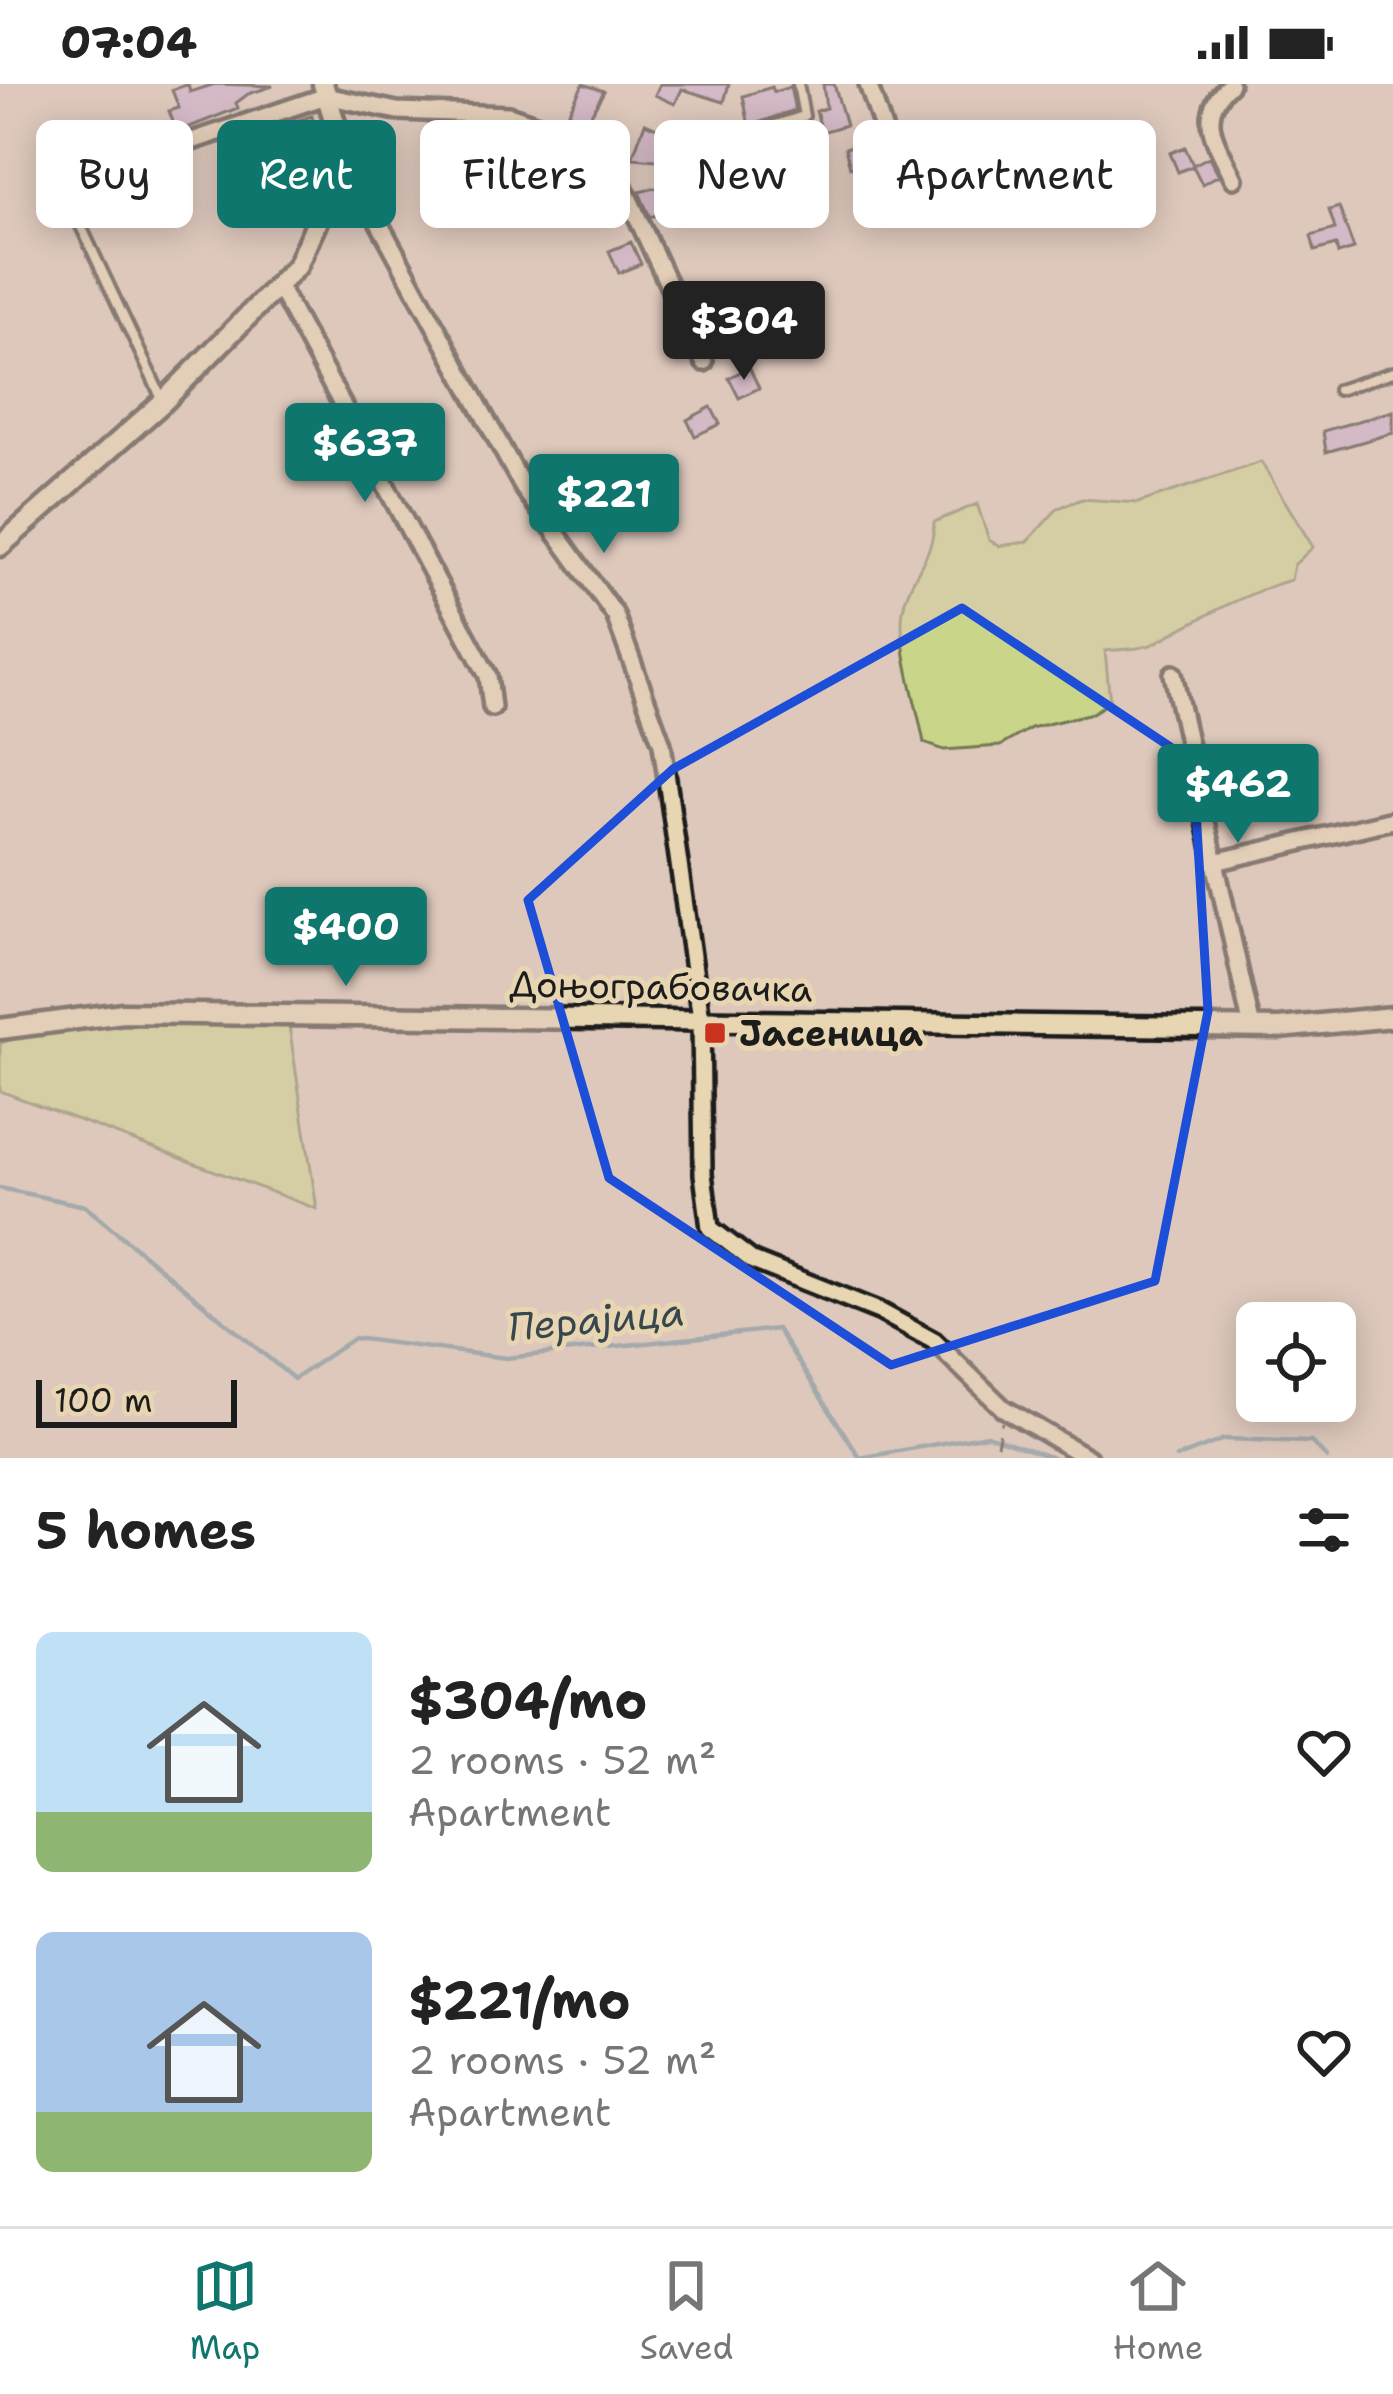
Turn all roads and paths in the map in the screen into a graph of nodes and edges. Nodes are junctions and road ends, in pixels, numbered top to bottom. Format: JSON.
{"nodes":[{"id":1,"x":798,"y":84,"type":"edge"},
{"id":2,"x":868,"y":84,"type":"edge"},
{"id":3,"x":1230,"y":84,"type":"edge"},
{"id":4,"x":324,"y":90,"type":"edge"},
{"id":5,"x":332,"y":120,"type":"edge"},
{"id":6,"x":791,"y":120,"type":"edge"},
{"id":7,"x":880,"y":120,"type":"edge"},
{"id":8,"x":193,"y":141,"type":"dead end"},
{"id":9,"x":1234,"y":179,"type":"dead end"},
{"id":10,"x":82,"y":228,"type":"edge"},
{"id":11,"x":316,"y":228,"type":"edge"},
{"id":12,"x":382,"y":228,"type":"edge"},
{"id":13,"x":280,"y":289,"type":"junction"},
{"id":14,"x":704,"y":362,"type":"dead end"},
{"id":15,"x":1393,"y":372,"type":"edge"},
{"id":16,"x":1338,"y":390,"type":"dead end"},
{"id":17,"x":164,"y":402,"type":"junction"},
{"id":18,"x":0,"y":546,"type":"edge"},
{"id":19,"x":1173,"y":674,"type":"dead end"},
{"id":20,"x":492,"y":706,"type":"dead end"},
{"id":21,"x":1393,"y":820,"type":"edge"},
{"id":22,"x":1215,"y":862,"type":"junction"},
{"id":23,"x":1393,"y":1018,"type":"edge"},
{"id":24,"x":701,"y":1019,"type":"junction"},
{"id":25,"x":1252,"y":1028,"type":"junction"},
{"id":26,"x":0,"y":1029,"type":"edge"},
{"id":27,"x":1002,"y":1423,"type":"dead end"},
{"id":28,"x":997,"y":1445,"type":"dead end"},
{"id":29,"x":1088,"y":1458,"type":"edge"}],
"edges":[{"from":1,"to":6,"type":"lane"},
{"from":2,"to":7,"type":"street"},
{"from":3,"to":9,"type":"street"},
{"from":4,"to":5,"type":"street"},
{"from":4,"to":8,"type":"street"},
{"from":4,"to":14,"type":"street"},
{"from":10,"to":17,"type":"lane"},
{"from":11,"to":13,"type":"street"},
{"from":12,"to":24,"type":"street"},
{"from":13,"to":17,"type":"street"},
{"from":13,"to":20,"type":"street"},
{"from":15,"to":16,"type":"lane"},
{"from":17,"to":18,"type":"street"},
{"from":19,"to":22,"type":"street"},
{"from":21,"to":22,"type":"street"},
{"from":22,"to":25,"type":"street"},
{"from":23,"to":25,"type":"street","name":"Доњограбовачка"},
{"from":24,"to":25,"type":"street","name":"Доњограбовачка"},
{"from":24,"to":26,"type":"street","name":"Доњограбовачка"},
{"from":24,"to":29,"type":"street"},
{"from":27,"to":28,"type":"path"}]}
